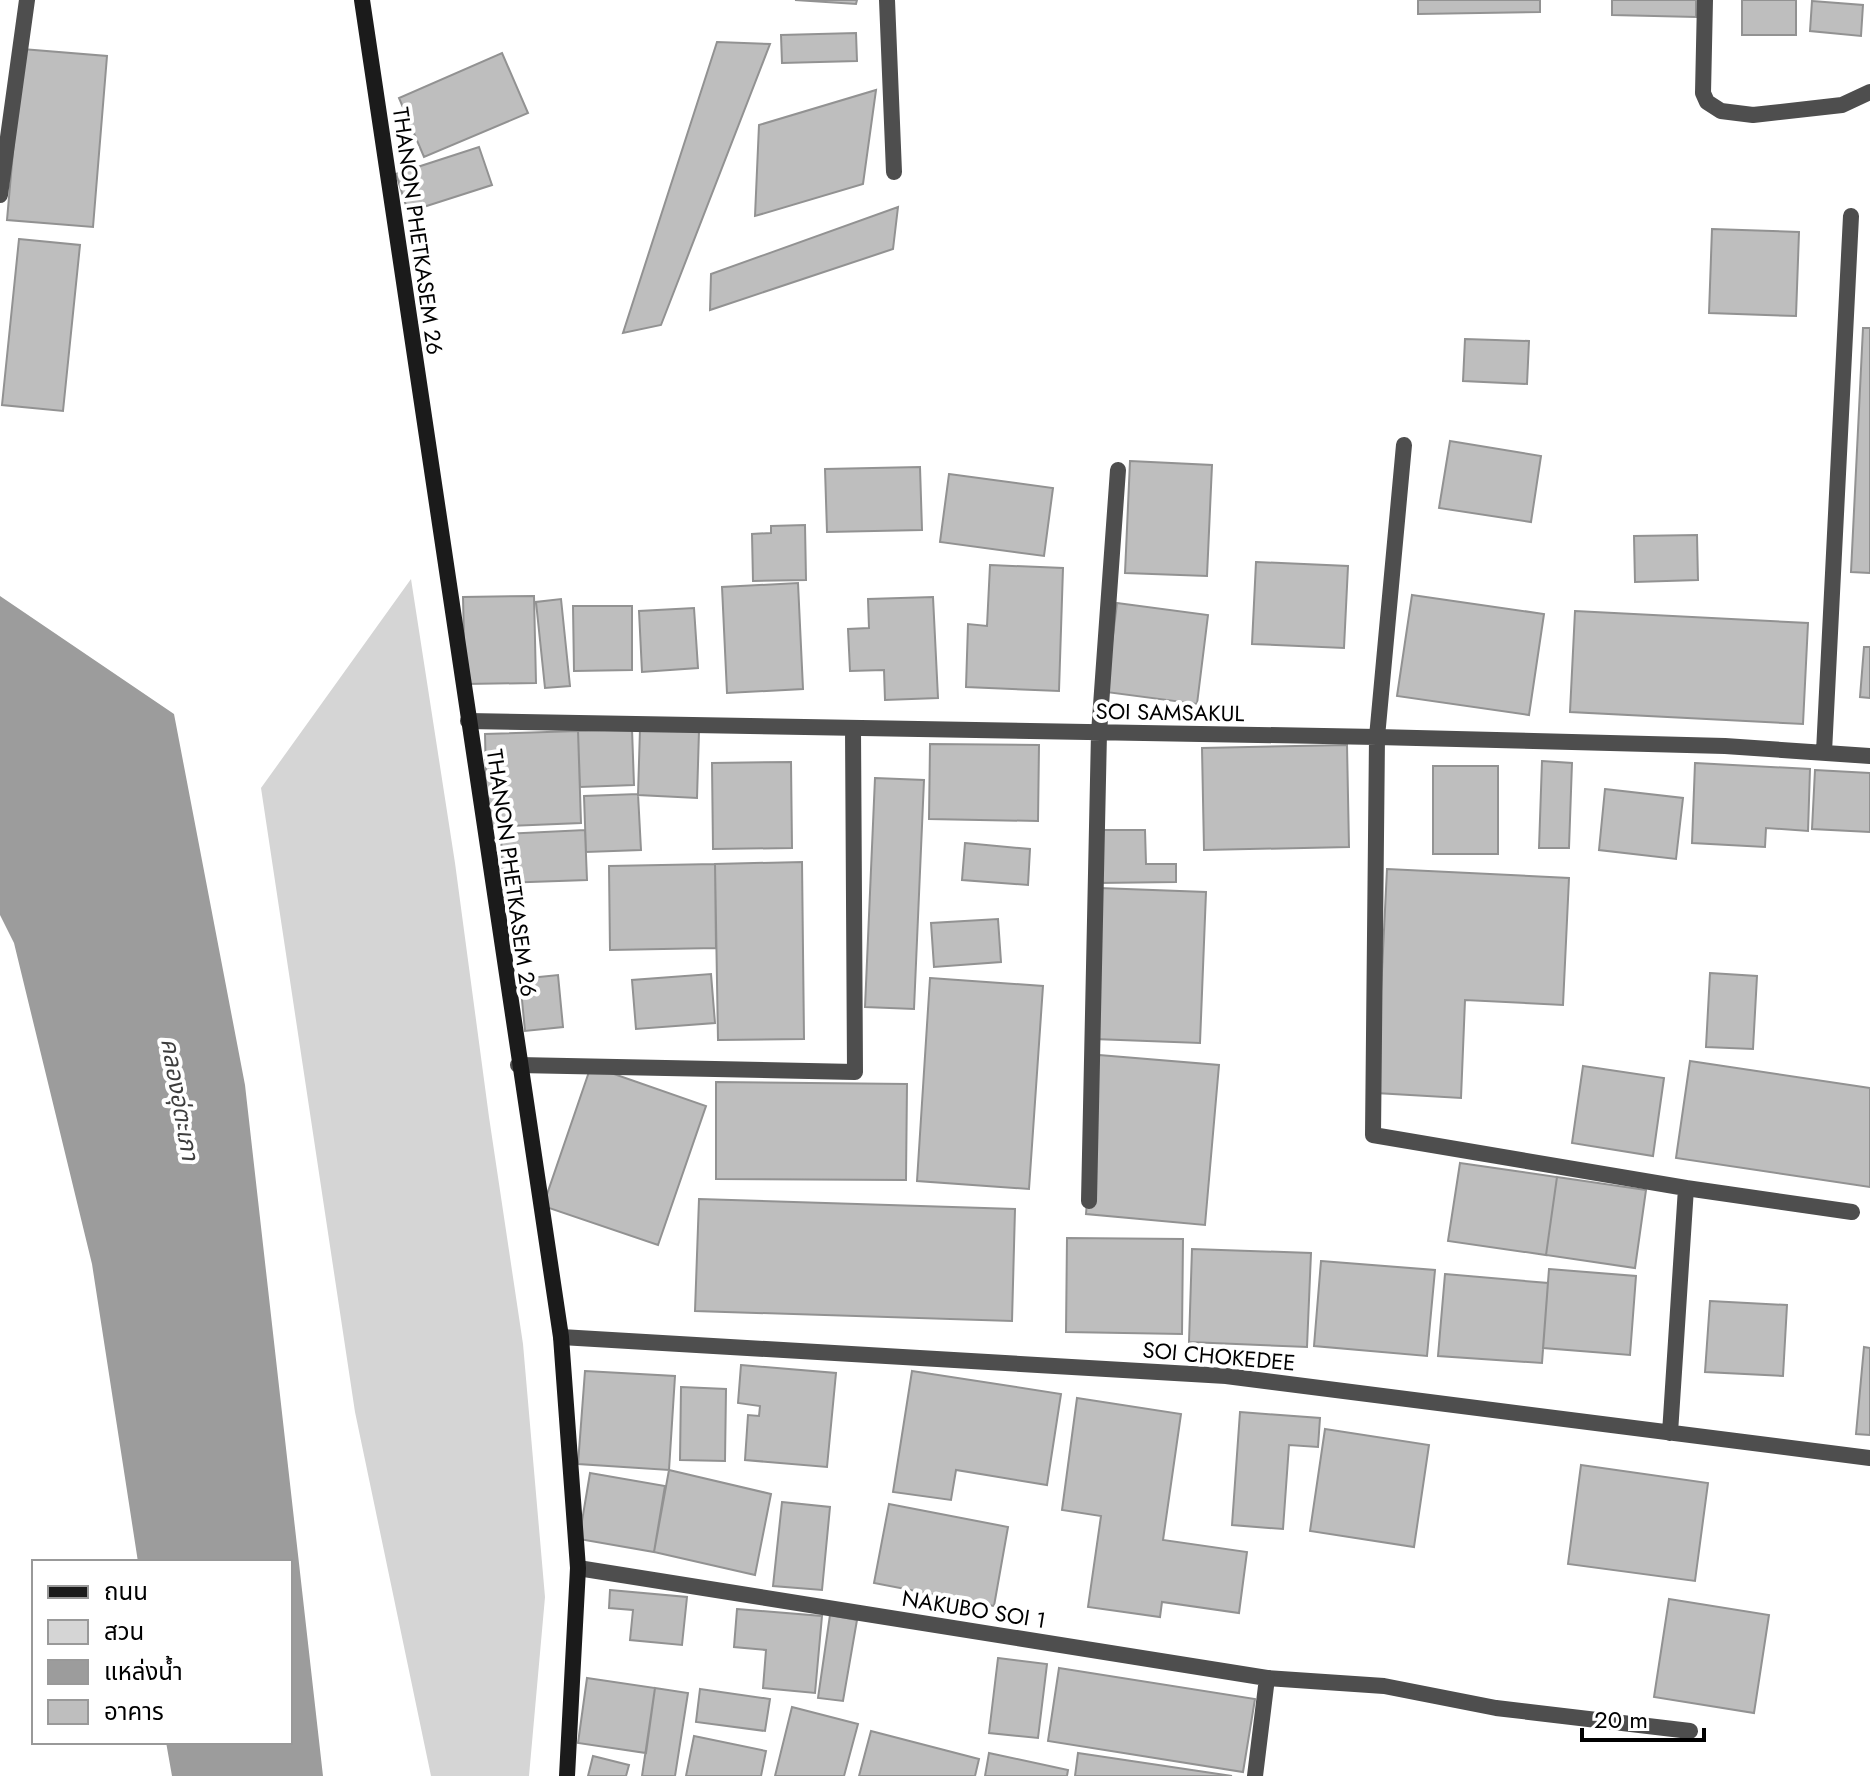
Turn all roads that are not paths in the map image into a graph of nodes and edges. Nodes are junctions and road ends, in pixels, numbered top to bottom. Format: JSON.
{"nodes":[{"id":1,"x":27,"y":0,"type":"edge"},
{"id":2,"x":362,"y":0,"type":"edge"},
{"id":3,"x":887,"y":0,"type":"edge"},
{"id":4,"x":1705,"y":0,"type":"edge"},
{"id":5,"x":1870,"y":92,"type":"edge"},
{"id":6,"x":894,"y":172,"type":"dead end"},
{"id":7,"x":0,"y":195,"type":"edge"},
{"id":8,"x":1851,"y":216,"type":"dead end"},
{"id":9,"x":1404,"y":445,"type":"dead end"},
{"id":10,"x":1118,"y":470,"type":"dead end"},
{"id":11,"x":468,"y":721,"type":"junction"},
{"id":12,"x":853,"y":728,"type":"junction"},
{"id":13,"x":1099,"y":733,"type":"junction"},
{"id":14,"x":1377,"y":737,"type":"junction"},
{"id":15,"x":1824,"y":752,"type":"junction"},
{"id":16,"x":1870,"y":756,"type":"edge"},
{"id":17,"x":518,"y":1065,"type":"junction"},
{"id":18,"x":1686,"y":1188,"type":"junction"},
{"id":19,"x":1089,"y":1201,"type":"dead end"},
{"id":20,"x":1852,"y":1212,"type":"dead end"},
{"id":21,"x":561,"y":1337,"type":"junction"},
{"id":22,"x":1670,"y":1433,"type":"junction"},
{"id":23,"x":1870,"y":1458,"type":"edge"},
{"id":24,"x":578,"y":1568,"type":"junction"},
{"id":25,"x":1267,"y":1678,"type":"junction"},
{"id":26,"x":1690,"y":1731,"type":"dead end"},
{"id":27,"x":567,"y":1776,"type":"edge"},
{"id":28,"x":1255,"y":1776,"type":"edge"}],
"edges":[{"from":1,"to":7,"type":"street"},
{"from":2,"to":11,"type":"street","name":"THANON PHETKASEM 26"},
{"from":3,"to":6,"type":"street"},
{"from":4,"to":5,"type":"street"},
{"from":8,"to":15,"type":"street"},
{"from":9,"to":14,"type":"street"},
{"from":10,"to":13,"type":"street"},
{"from":11,"to":12,"type":"street","name":"SOI SAMSAKUL"},
{"from":11,"to":17,"type":"street","name":"THANON PHETKASEM 26"},
{"from":12,"to":13,"type":"street","name":"SOI SAMSAKUL"},
{"from":12,"to":17,"type":"street"},
{"from":13,"to":14,"type":"street","name":"SOI SAMSAKUL"},
{"from":13,"to":19,"type":"street"},
{"from":14,"to":15,"type":"street","name":"SOI SAMSAKUL"},
{"from":14,"to":18,"type":"street"},
{"from":15,"to":16,"type":"street","name":"SOI SAMSAKUL"},
{"from":17,"to":21,"type":"street","name":"THANON PHETKASEM 26"},
{"from":18,"to":20,"type":"street"},
{"from":18,"to":22,"type":"street"},
{"from":21,"to":22,"type":"street","name":"SOI CHOKEDEE"},
{"from":21,"to":24,"type":"street","name":"THANON PHETKASEM 26"},
{"from":22,"to":23,"type":"street","name":"SOI CHOKEDEE"},
{"from":24,"to":25,"type":"street","name":"NAKUBO SOI 1"},
{"from":24,"to":27,"type":"street","name":"THANON PHETKASEM 26"},
{"from":25,"to":26,"type":"street","name":"NAKUBO SOI 1"},
{"from":25,"to":28,"type":"street"}]}
